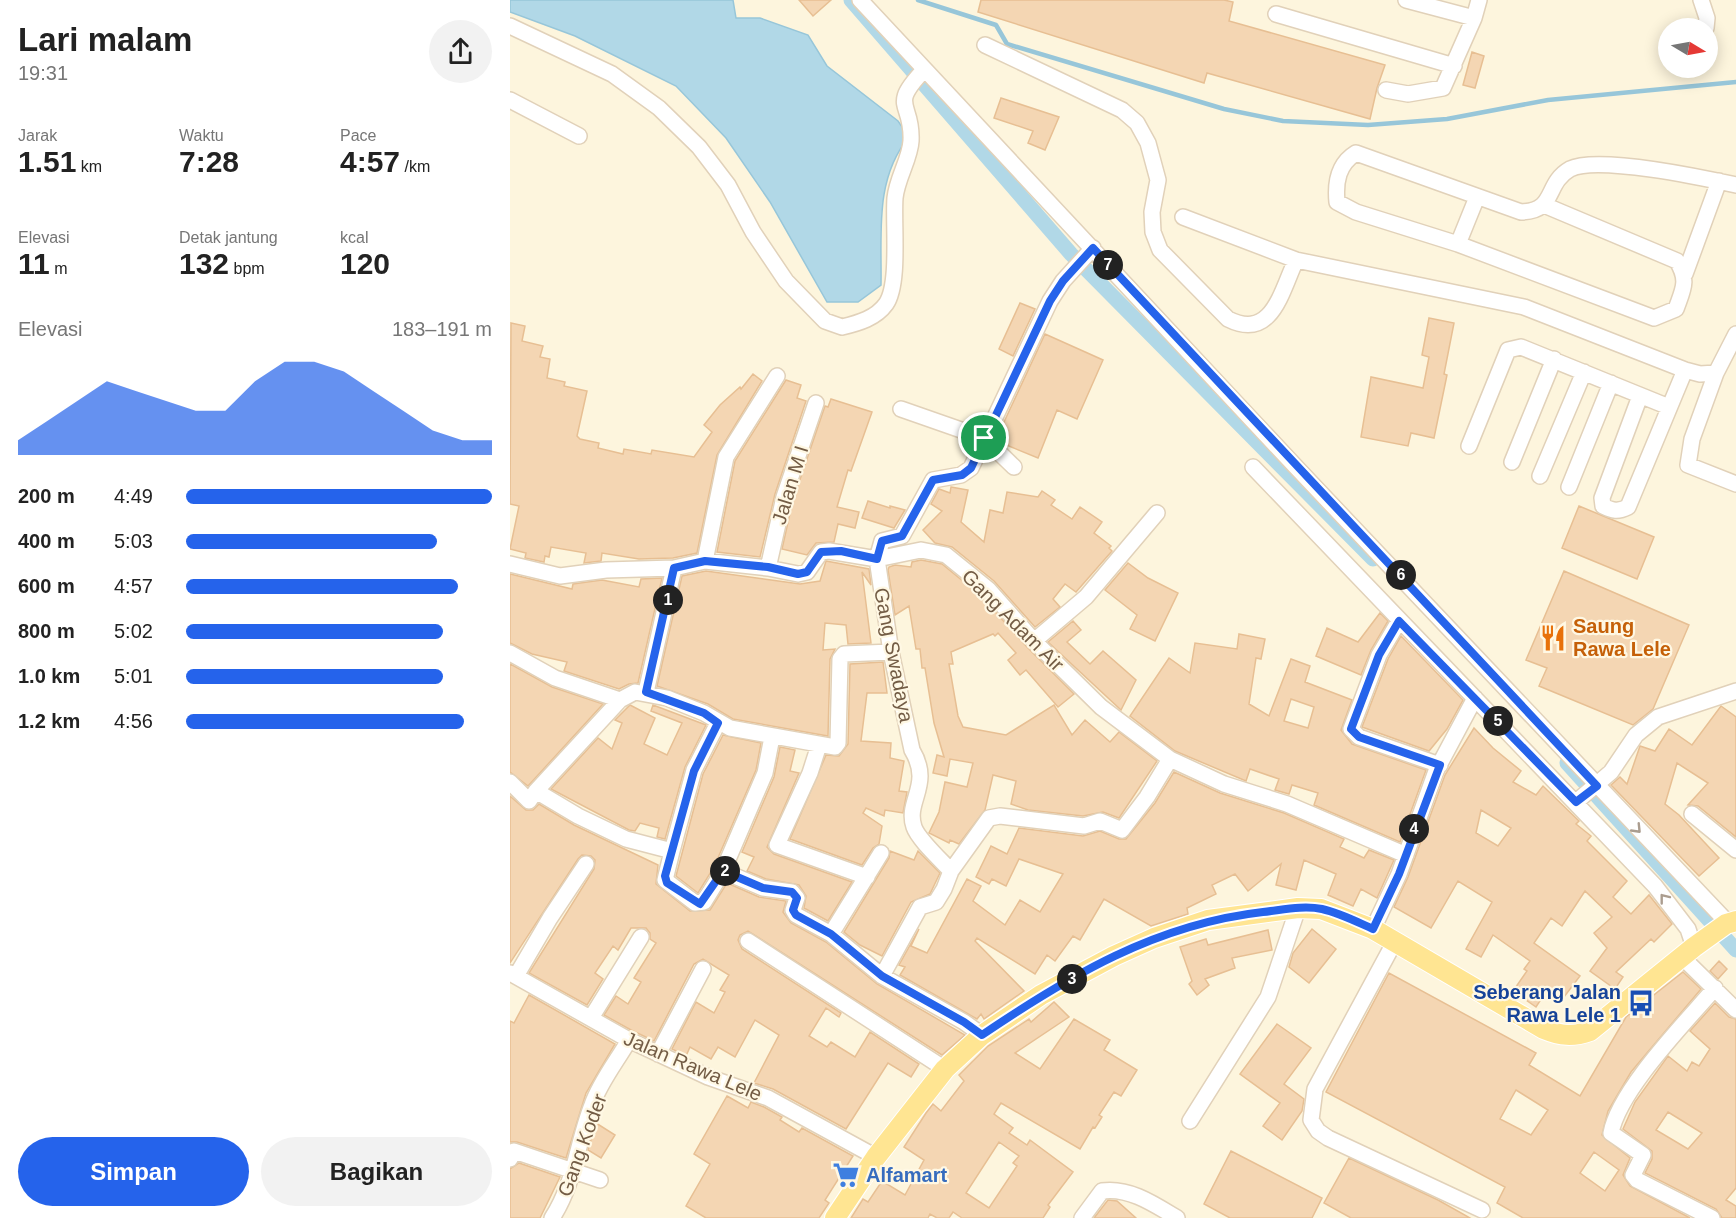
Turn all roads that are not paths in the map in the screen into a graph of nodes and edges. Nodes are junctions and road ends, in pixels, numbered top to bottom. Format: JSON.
{"nodes":[{"id":1,"x":860,"y":0,"type":"edge"},
{"id":2,"x":1406,"y":0,"type":"edge"},
{"id":3,"x":1479,"y":0,"type":"edge"},
{"id":4,"x":1701,"y":0,"type":"edge"},
{"id":5,"x":1276,"y":14,"type":"dead end"},
{"id":6,"x":1474,"y":18,"type":"junction"},
{"id":7,"x":1707,"y":18,"type":"edge"},
{"id":8,"x":510,"y":26,"type":"edge"},
{"id":9,"x":985,"y":45,"type":"dead end"},
{"id":10,"x":1454,"y":66,"type":"junction"},
{"id":11,"x":923,"y":71,"type":"junction"},
{"id":12,"x":1386,"y":90,"type":"dead end"},
{"id":13,"x":510,"y":100,"type":"edge"},
{"id":14,"x":579,"y":136,"type":"dead end"},
{"id":15,"x":1719,"y":181,"type":"junction"},
{"id":16,"x":1736,"y":184,"type":"edge"},
{"id":17,"x":1477,"y":197,"type":"junction"},
{"id":18,"x":1544,"y":205,"type":"junction"},
{"id":19,"x":1183,"y":217,"type":"dead end"},
{"id":20,"x":1458,"y":244,"type":"junction"},
{"id":21,"x":1089,"y":253,"type":"junction"},
{"id":22,"x":1296,"y":260,"type":"junction"},
{"id":23,"x":1685,"y":274,"type":"junction"},
{"id":24,"x":1736,"y":334,"type":"edge"},
{"id":25,"x":1554,"y":359,"type":"junction"},
{"id":26,"x":1685,"y":370,"type":"junction"},
{"id":27,"x":1584,"y":372,"type":"junction"},
{"id":28,"x":1716,"y":373,"type":"junction"},
{"id":29,"x":777,"y":376,"type":"dead end"},
{"id":30,"x":1611,"y":383,"type":"junction"},
{"id":31,"x":1640,"y":396,"type":"junction"},
{"id":32,"x":816,"y":403,"type":"dead end"},
{"id":33,"x":1669,"y":407,"type":"junction"},
{"id":34,"x":901,"y":409,"type":"dead end"},
{"id":35,"x":984,"y":438,"type":"junction"},
{"id":36,"x":1469,"y":446,"type":"dead end"},
{"id":37,"x":1512,"y":462,"type":"dead end"},
{"id":38,"x":1014,"y":467,"type":"dead end"},
{"id":39,"x":1253,"y":467,"type":"dead end"},
{"id":40,"x":1540,"y":476,"type":"dead end"},
{"id":41,"x":1736,"y":484,"type":"edge"},
{"id":42,"x":1569,"y":488,"type":"dead end"},
{"id":43,"x":1157,"y":513,"type":"dead end"},
{"id":44,"x":877,"y":559,"type":"junction"},
{"id":45,"x":705,"y":561,"type":"junction"},
{"id":46,"x":510,"y":564,"type":"edge"},
{"id":47,"x":768,"y":567,"type":"junction"},
{"id":48,"x":674,"y":568,"type":"junction"},
{"id":49,"x":1399,"y":621,"type":"junction"},
{"id":50,"x":1034,"y":641,"type":"junction"},
{"id":51,"x":891,"y":652,"type":"junction"},
{"id":52,"x":510,"y":653,"type":"edge"},
{"id":53,"x":1736,"y":691,"type":"edge"},
{"id":54,"x":646,"y":692,"type":"junction"},
{"id":55,"x":1475,"y":698,"type":"junction"},
{"id":56,"x":620,"y":700,"type":"junction"},
{"id":57,"x":718,"y":723,"type":"junction"},
{"id":58,"x":772,"y":737,"type":"junction"},
{"id":59,"x":819,"y":745,"type":"junction"},
{"id":60,"x":1170,"y":759,"type":"junction"},
{"id":61,"x":1440,"y":765,"type":"junction"},
{"id":62,"x":510,"y":782,"type":"edge"},
{"id":63,"x":1596,"y":787,"type":"junction"},
{"id":64,"x":536,"y":790,"type":"junction"},
{"id":65,"x":1578,"y":801,"type":"junction"},
{"id":66,"x":1692,"y":814,"type":"dead end"},
{"id":67,"x":1736,"y":850,"type":"edge"},
{"id":68,"x":672,"y":851,"type":"junction"},
{"id":69,"x":881,"y":852,"type":"dead end"},
{"id":70,"x":1406,"y":855,"type":"junction"},
{"id":71,"x":586,"y":864,"type":"dead end"},
{"id":72,"x":723,"y":871,"type":"junction"},
{"id":73,"x":951,"y":871,"type":"junction"},
{"id":74,"x":867,"y":877,"type":"junction"},
{"id":75,"x":1298,"y":908,"type":"junction"},
{"id":76,"x":1730,"y":923,"type":"edge"},
{"id":77,"x":1373,"y":929,"type":"junction"},
{"id":78,"x":831,"y":934,"type":"junction"},
{"id":79,"x":641,"y":937,"type":"dead end"},
{"id":80,"x":748,"y":940,"type":"dead end"},
{"id":81,"x":1395,"y":941,"type":"junction"},
{"id":82,"x":1690,"y":950,"type":"junction"},
{"id":83,"x":703,"y":969,"type":"dead end"},
{"id":84,"x":513,"y":975,"type":"edge"},
{"id":85,"x":882,"y":976,"type":"junction"},
{"id":86,"x":1715,"y":988,"type":"junction"},
{"id":87,"x":1736,"y":1010,"type":"edge"},
{"id":88,"x":591,"y":1018,"type":"junction"},
{"id":89,"x":982,"y":1035,"type":"junction"},
{"id":90,"x":629,"y":1040,"type":"junction"},
{"id":91,"x":658,"y":1054,"type":"junction"},
{"id":92,"x":945,"y":1069,"type":"junction"},
{"id":93,"x":1190,"y":1121,"type":"dead end"},
{"id":94,"x":876,"y":1157,"type":"junction"},
{"id":95,"x":510,"y":1159,"type":"edge"},
{"id":96,"x":574,"y":1170,"type":"junction"},
{"id":97,"x":600,"y":1179,"type":"dead end"},
{"id":98,"x":1482,"y":1210,"type":"dead end"},
{"id":99,"x":552,"y":1218,"type":"edge"},
{"id":100,"x":835,"y":1218,"type":"edge"},
{"id":101,"x":1082,"y":1218,"type":"edge"},
{"id":102,"x":1177,"y":1218,"type":"edge"},
{"id":103,"x":1712,"y":1218,"type":"edge"}],
"edges":[{"from":1,"to":11,"type":"street"},
{"from":2,"to":6,"type":"street"},
{"from":3,"to":6,"type":"street"},
{"from":4,"to":7,"type":"street"},
{"from":5,"to":10,"type":"street"},
{"from":6,"to":10,"type":"street"},
{"from":8,"to":11,"type":"street"},
{"from":9,"to":22,"type":"street"},
{"from":10,"to":12,"type":"street"},
{"from":11,"to":21,"type":"street"},
{"from":13,"to":14,"type":"street"},
{"from":15,"to":16,"type":"street"},
{"from":15,"to":18,"type":"street"},
{"from":15,"to":23,"type":"street"},
{"from":17,"to":18,"type":"street"},
{"from":17,"to":20,"type":"street"},
{"from":17,"to":20,"type":"street"},
{"from":18,"to":23,"type":"street"},
{"from":19,"to":22,"type":"street"},
{"from":20,"to":23,"type":"street"},
{"from":21,"to":35,"type":"street"},
{"from":21,"to":63,"type":"street"},
{"from":22,"to":26,"type":"street"},
{"from":24,"to":28,"type":"street"},
{"from":25,"to":27,"type":"street"},
{"from":25,"to":36,"type":"street"},
{"from":25,"to":37,"type":"street"},
{"from":26,"to":28,"type":"street"},
{"from":26,"to":33,"type":"street"},
{"from":27,"to":30,"type":"street"},
{"from":27,"to":40,"type":"street"},
{"from":28,"to":41,"type":"street"},
{"from":29,"to":45,"type":"street"},
{"from":30,"to":31,"type":"street"},
{"from":30,"to":42,"type":"street"},
{"from":31,"to":33,"type":"street"},
{"from":31,"to":33,"type":"street"},
{"from":32,"to":47,"type":"street","name":"Jalan M I"},
{"from":34,"to":35,"type":"street"},
{"from":35,"to":38,"type":"street"},
{"from":35,"to":44,"type":"street"},
{"from":39,"to":49,"type":"street"},
{"from":43,"to":50,"type":"street"},
{"from":44,"to":47,"type":"street","name":"Gang Adam Air"},
{"from":44,"to":50,"type":"street","name":"Gang Adam Air"},
{"from":44,"to":51,"type":"street","name":"Gang Swadaya"},
{"from":45,"to":47,"type":"street","name":"Gang Adam Air"},
{"from":45,"to":48,"type":"street","name":"Gang Adam Air"},
{"from":46,"to":48,"type":"street","name":"Gang Adam Air"},
{"from":48,"to":54,"type":"street"},
{"from":49,"to":55,"type":"street"},
{"from":49,"to":61,"type":"street"},
{"from":50,"to":60,"type":"street","name":"Gang Adam Air"},
{"from":51,"to":59,"type":"street"},
{"from":51,"to":73,"type":"street","name":"Gang Swadaya"},
{"from":52,"to":56,"type":"street"},
{"from":53,"to":63,"type":"street"},
{"from":54,"to":56,"type":"street"},
{"from":54,"to":57,"type":"street"},
{"from":55,"to":61,"type":"street"},
{"from":55,"to":65,"type":"street"},
{"from":56,"to":64,"type":"street"},
{"from":57,"to":58,"type":"street"},
{"from":57,"to":68,"type":"street"},
{"from":58,"to":59,"type":"street"},
{"from":58,"to":72,"type":"street"},
{"from":59,"to":74,"type":"street"},
{"from":60,"to":70,"type":"street","name":"Gang Adam Air"},
{"from":60,"to":73,"type":"street"},
{"from":61,"to":70,"type":"street"},
{"from":62,"to":64,"type":"street"},
{"from":63,"to":65,"type":"street"},
{"from":63,"to":76,"type":"street","one_way":true},
{"from":64,"to":68,"type":"street"},
{"from":82,"to":65,"type":"street","one_way":true},
{"from":66,"to":67,"type":"street"},
{"from":68,"to":72,"type":"street"},
{"from":69,"to":74,"type":"street"},
{"from":70,"to":77,"type":"street"},
{"from":71,"to":84,"type":"street"},
{"from":72,"to":78,"type":"street"},
{"from":73,"to":85,"type":"street"},
{"from":74,"to":78,"type":"street"},
{"from":75,"to":77,"type":"main road"},
{"from":75,"to":89,"type":"main road"},
{"from":75,"to":93,"type":"street"},
{"from":76,"to":82,"type":"main road"},
{"from":77,"to":81,"type":"main road"},
{"from":78,"to":85,"type":"street"},
{"from":79,"to":88,"type":"street"},
{"from":80,"to":92,"type":"street"},
{"from":81,"to":82,"type":"main road"},
{"from":81,"to":98,"type":"street"},
{"from":82,"to":86,"type":"street"},
{"from":83,"to":91,"type":"street"},
{"from":84,"to":88,"type":"street","name":"Jalan Rawa Lele"},
{"from":85,"to":89,"type":"street"},
{"from":86,"to":87,"type":"street"},
{"from":86,"to":103,"type":"street"},
{"from":88,"to":90,"type":"street","name":"Jalan Rawa Lele"},
{"from":89,"to":92,"type":"main road"},
{"from":90,"to":91,"type":"street","name":"Jalan Rawa Lele"},
{"from":90,"to":96,"type":"street","name":"Gang Koder"},
{"from":91,"to":94,"type":"street","name":"Jalan Rawa Lele"},
{"from":92,"to":94,"type":"main road"},
{"from":94,"to":100,"type":"main road"},
{"from":95,"to":96,"type":"street"},
{"from":96,"to":97,"type":"street"},
{"from":96,"to":99,"type":"street","name":"Gang Koder"},
{"from":101,"to":102,"type":"street"}]}
